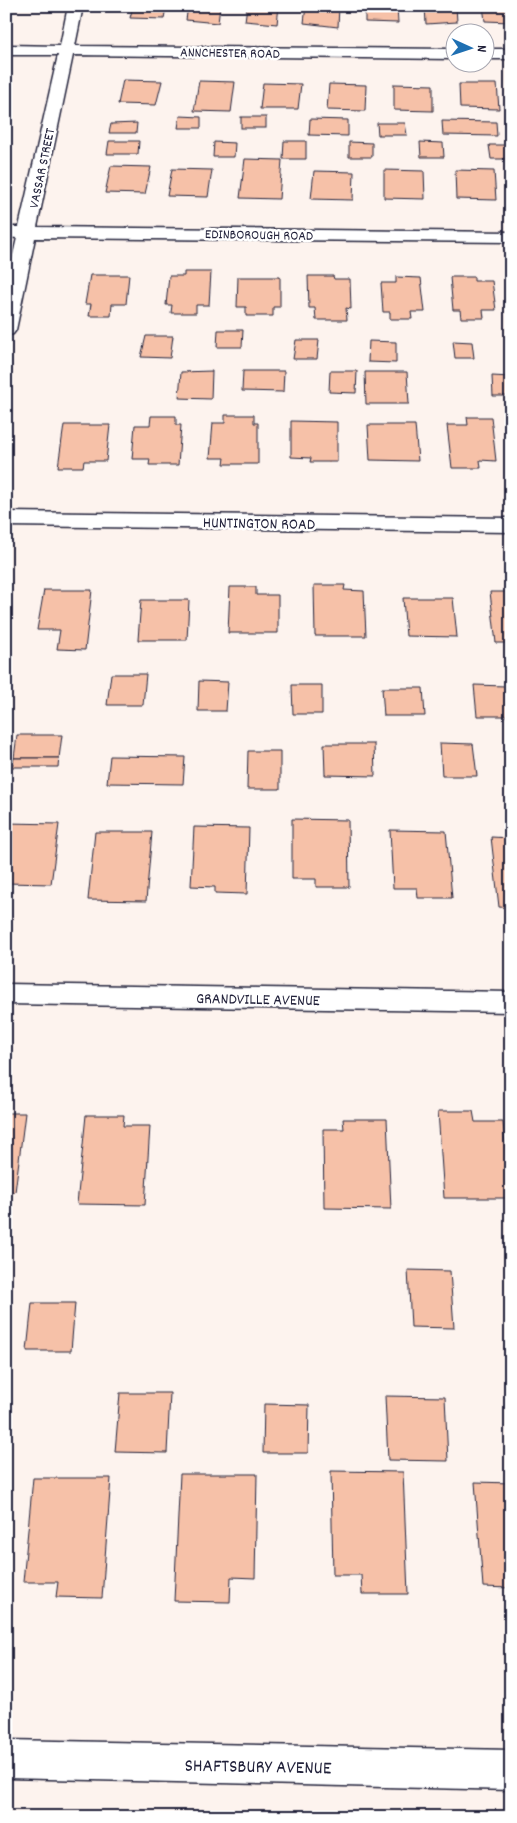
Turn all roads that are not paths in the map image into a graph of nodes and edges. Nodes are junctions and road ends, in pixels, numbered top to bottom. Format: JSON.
{"nodes":[{"id":1,"x":76,"y":6,"type":"edge"},
{"id":2,"x":6,"y":50,"type":"edge"},
{"id":3,"x":66,"y":50,"type":"junction"},
{"id":4,"x":444,"y":54,"type":"edge"},
{"id":5,"x":494,"y":54,"type":"edge"},
{"id":6,"x":511,"y":54,"type":"edge"},
{"id":7,"x":6,"y":232,"type":"edge"},
{"id":8,"x":27,"y":232,"type":"junction"},
{"id":9,"x":511,"y":237,"type":"edge"},
{"id":10,"x":6,"y":330,"type":"edge"},
{"id":11,"x":6,"y":519,"type":"edge"},
{"id":12,"x":511,"y":525,"type":"edge"},
{"id":13,"x":6,"y":994,"type":"edge"},
{"id":14,"x":511,"y":1002,"type":"edge"},
{"id":15,"x":6,"y":1759,"type":"edge"},
{"id":16,"x":511,"y":1770,"type":"edge"}],
"edges":[{"from":1,"to":3,"type":"street","name":"VASSAR STREET"},
{"from":2,"to":3,"type":"street","name":"ANNCHESTER ROAD"},
{"from":3,"to":4,"type":"street","name":"ANNCHESTER ROAD"},
{"from":3,"to":8,"type":"street","name":"VASSAR STREET"},
{"from":5,"to":6,"type":"street"},
{"from":7,"to":8,"type":"street","name":"EDINBOROUGH ROAD"},
{"from":8,"to":9,"type":"street","name":"EDINBOROUGH ROAD"},
{"from":8,"to":10,"type":"street","name":"VASSAR STREET"},
{"from":11,"to":12,"type":"street","name":"HUNTINGTON ROAD"},
{"from":13,"to":14,"type":"street","name":"GRANDVILLE AVENUE"},
{"from":15,"to":16,"type":"street","name":"SHAFTSBURY AVENUE"}]}
